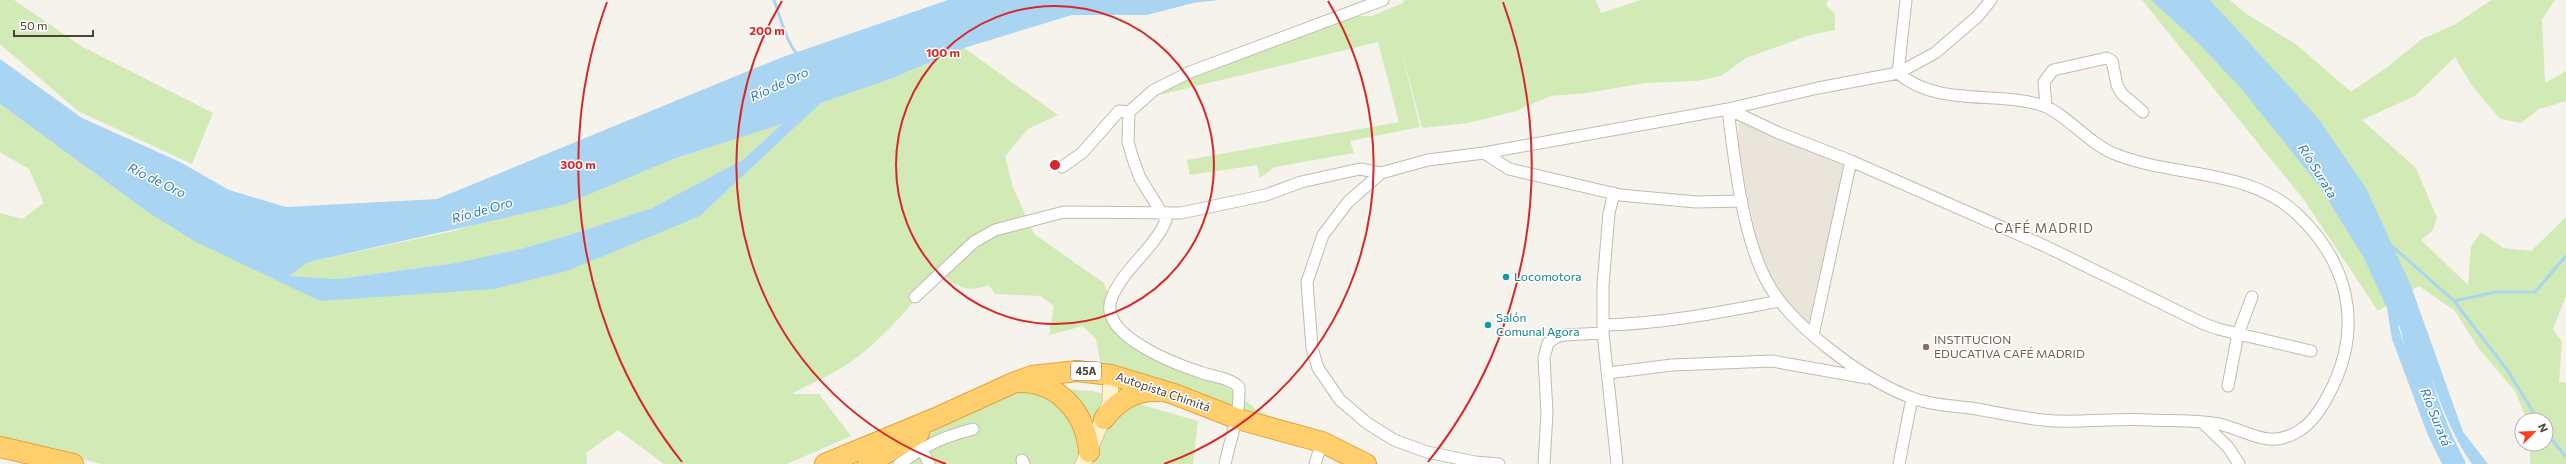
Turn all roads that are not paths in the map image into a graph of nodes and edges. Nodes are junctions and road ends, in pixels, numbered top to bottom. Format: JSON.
{"nodes":[{"id":1,"x":1383,"y":0,"type":"edge"},
{"id":2,"x":1906,"y":0,"type":"edge"},
{"id":3,"x":1991,"y":0,"type":"edge"},
{"id":4,"x":1898,"y":73,"type":"junction"},
{"id":5,"x":2046,"y":106,"type":"junction"},
{"id":6,"x":1728,"y":109,"type":"junction"},
{"id":7,"x":1129,"y":112,"type":"junction"},
{"id":8,"x":2143,"y":112,"type":"dead end"},
{"id":9,"x":1484,"y":153,"type":"junction"},
{"id":10,"x":1851,"y":161,"type":"junction"},
{"id":11,"x":1062,"y":167,"type":"dead end"},
{"id":12,"x":1381,"y":173,"type":"junction"},
{"id":13,"x":1614,"y":193,"type":"junction"},
{"id":14,"x":1742,"y":201,"type":"junction"},
{"id":15,"x":1163,"y":212,"type":"junction"},
{"id":16,"x":915,"y":297,"type":"dead end"},
{"id":17,"x":2252,"y":297,"type":"dead end"},
{"id":18,"x":1780,"y":301,"type":"junction"},
{"id":19,"x":1603,"y":329,"type":"junction"},
{"id":20,"x":2238,"y":334,"type":"junction"},
{"id":21,"x":1813,"y":335,"type":"junction"},
{"id":22,"x":2311,"y":351,"type":"dead end"},
{"id":23,"x":1608,"y":373,"type":"junction"},
{"id":24,"x":1111,"y":374,"type":"junction"},
{"id":25,"x":1871,"y":378,"type":"junction"},
{"id":26,"x":1013,"y":382,"type":"junction"},
{"id":27,"x":2228,"y":386,"type":"dead end"},
{"id":28,"x":1174,"y":394,"type":"junction"},
{"id":29,"x":1912,"y":398,"type":"junction"},
{"id":30,"x":936,"y":418,"type":"junction"},
{"id":31,"x":1104,"y":419,"type":"junction"},
{"id":32,"x":1238,"y":419,"type":"junction"},
{"id":33,"x":2202,"y":422,"type":"junction"},
{"id":34,"x":974,"y":429,"type":"dead end"},
{"id":35,"x":1322,"y":442,"type":"junction"},
{"id":36,"x":0,"y":447,"type":"edge"},
{"id":37,"x":922,"y":448,"type":"junction"},
{"id":38,"x":1086,"y":458,"type":"edge"},
{"id":39,"x":73,"y":464,"type":"edge"},
{"id":40,"x":825,"y":464,"type":"edge"},
{"id":41,"x":868,"y":464,"type":"edge"},
{"id":42,"x":899,"y":464,"type":"edge"},
{"id":43,"x":928,"y":464,"type":"edge"},
{"id":44,"x":1225,"y":464,"type":"edge"},
{"id":45,"x":1315,"y":464,"type":"edge"},
{"id":46,"x":1366,"y":464,"type":"edge"},
{"id":47,"x":1499,"y":464,"type":"edge"},
{"id":48,"x":1544,"y":464,"type":"edge"},
{"id":49,"x":1617,"y":464,"type":"edge"},
{"id":50,"x":1899,"y":464,"type":"edge"},
{"id":51,"x":2239,"y":464,"type":"edge"}],
"edges":[{"from":1,"to":7,"type":"street"},
{"from":2,"to":4,"type":"street"},
{"from":3,"to":4,"type":"street"},
{"from":4,"to":5,"type":"street"},
{"from":4,"to":6,"type":"street"},
{"from":5,"to":8,"type":"street"},
{"from":5,"to":33,"type":"street"},
{"from":6,"to":9,"type":"street"},
{"from":6,"to":10,"type":"street"},
{"from":6,"to":14,"type":"street"},
{"from":7,"to":11,"type":"street"},
{"from":7,"to":15,"type":"street"},
{"from":9,"to":12,"type":"street"},
{"from":9,"to":13,"type":"street"},
{"from":10,"to":20,"type":"street"},
{"from":10,"to":21,"type":"street"},
{"from":12,"to":15,"type":"street"},
{"from":12,"to":47,"type":"street"},
{"from":13,"to":14,"type":"street"},
{"from":13,"to":19,"type":"street"},
{"from":14,"to":18,"type":"street"},
{"from":15,"to":16,"type":"street"},
{"from":15,"to":32,"type":"street"},
{"from":17,"to":20,"type":"street"},
{"from":18,"to":19,"type":"street"},
{"from":18,"to":21,"type":"street"},
{"from":19,"to":23,"type":"street"},
{"from":19,"to":48,"type":"street"},
{"from":20,"to":22,"type":"street"},
{"from":20,"to":27,"type":"street"},
{"from":21,"to":25,"type":"street"},
{"from":23,"to":25,"type":"street"},
{"from":23,"to":49,"type":"street"},
{"from":24,"to":26,"type":"highway","name":"Autopista Chimitá","number":"45A"},
{"from":24,"to":28,"type":"highway","name":"Autopista Chimitá","number":"45A"},
{"from":24,"to":31,"type":"street"},
{"from":25,"to":29,"type":"street"},
{"from":26,"to":30,"type":"highway","name":"Autopista Chimitá","number":"45A"},
{"from":26,"to":38,"type":"highway"},
{"from":28,"to":31,"type":"highway"},
{"from":28,"to":32,"type":"highway","name":"Autopista Chimitá","number":"45A"},
{"from":29,"to":33,"type":"street"},
{"from":29,"to":50,"type":"street"},
{"from":30,"to":40,"type":"highway","name":"Autopista Chimitá","number":"45A"},
{"from":30,"to":41,"type":"highway","name":"Autopista Chimitá","number":"45A"},
{"from":31,"to":38,"type":"street"},
{"from":32,"to":35,"type":"highway","name":"Autopista Chimitá","number":"45A"},
{"from":32,"to":44,"type":"street"},
{"from":33,"to":51,"type":"street"},
{"from":34,"to":37,"type":"street"},
{"from":35,"to":45,"type":"street"},
{"from":35,"to":46,"type":"highway","name":"Autopista Chimitá","number":"45A"},
{"from":36,"to":39,"type":"highway"},
{"from":37,"to":42,"type":"street"},
{"from":37,"to":43,"type":"street"}]}
